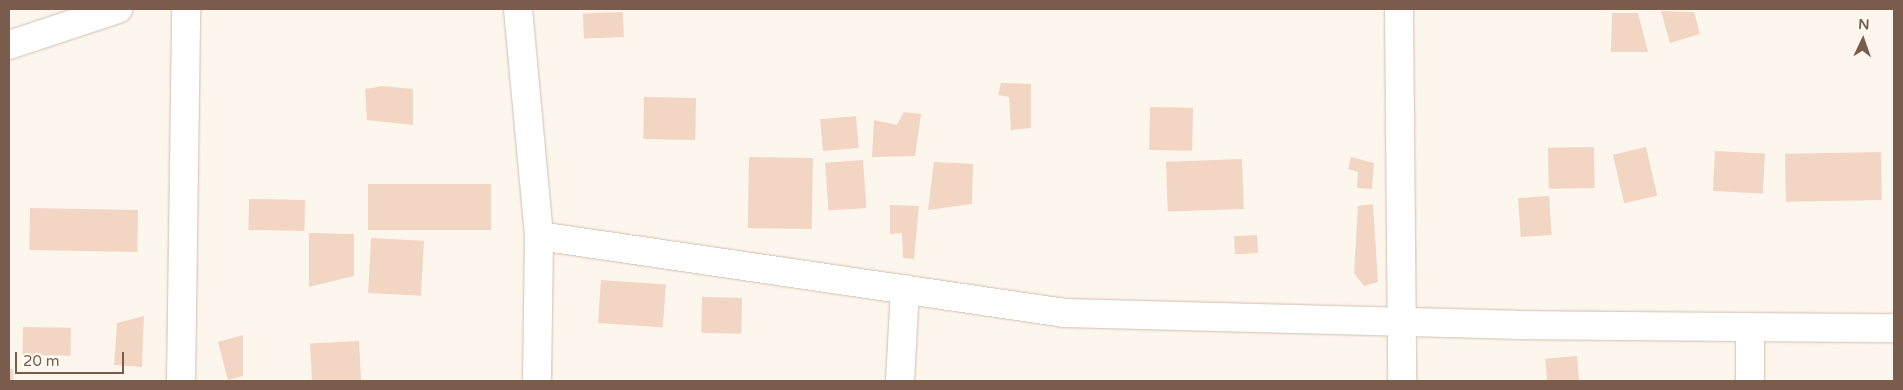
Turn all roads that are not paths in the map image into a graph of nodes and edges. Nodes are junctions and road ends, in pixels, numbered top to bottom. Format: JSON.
{"nodes":[{"id":1,"x":118,"y":9,"type":"edge"},
{"id":2,"x":186,"y":9,"type":"edge"},
{"id":3,"x":518,"y":9,"type":"edge"},
{"id":4,"x":1399,"y":9,"type":"edge"},
{"id":5,"x":9,"y":45,"type":"edge"},
{"id":6,"x":539,"y":236,"type":"junction"},
{"id":7,"x":905,"y":289,"type":"junction"},
{"id":8,"x":1402,"y":322,"type":"junction"},
{"id":9,"x":1750,"y":327,"type":"junction"},
{"id":10,"x":1894,"y":328,"type":"edge"},
{"id":11,"x":181,"y":381,"type":"edge"},
{"id":12,"x":536,"y":381,"type":"edge"},
{"id":13,"x":900,"y":381,"type":"edge"},
{"id":14,"x":1402,"y":381,"type":"edge"},
{"id":15,"x":1750,"y":381,"type":"edge"}],
"edges":[{"from":1,"to":5,"type":"street"},
{"from":2,"to":11,"type":"street"},
{"from":3,"to":6,"type":"street"},
{"from":4,"to":8,"type":"street"},
{"from":6,"to":7,"type":"street"},
{"from":6,"to":12,"type":"street"},
{"from":7,"to":8,"type":"street"},
{"from":7,"to":13,"type":"street"},
{"from":8,"to":9,"type":"street"},
{"from":8,"to":14,"type":"street"},
{"from":9,"to":10,"type":"street"},
{"from":9,"to":15,"type":"street"}]}
